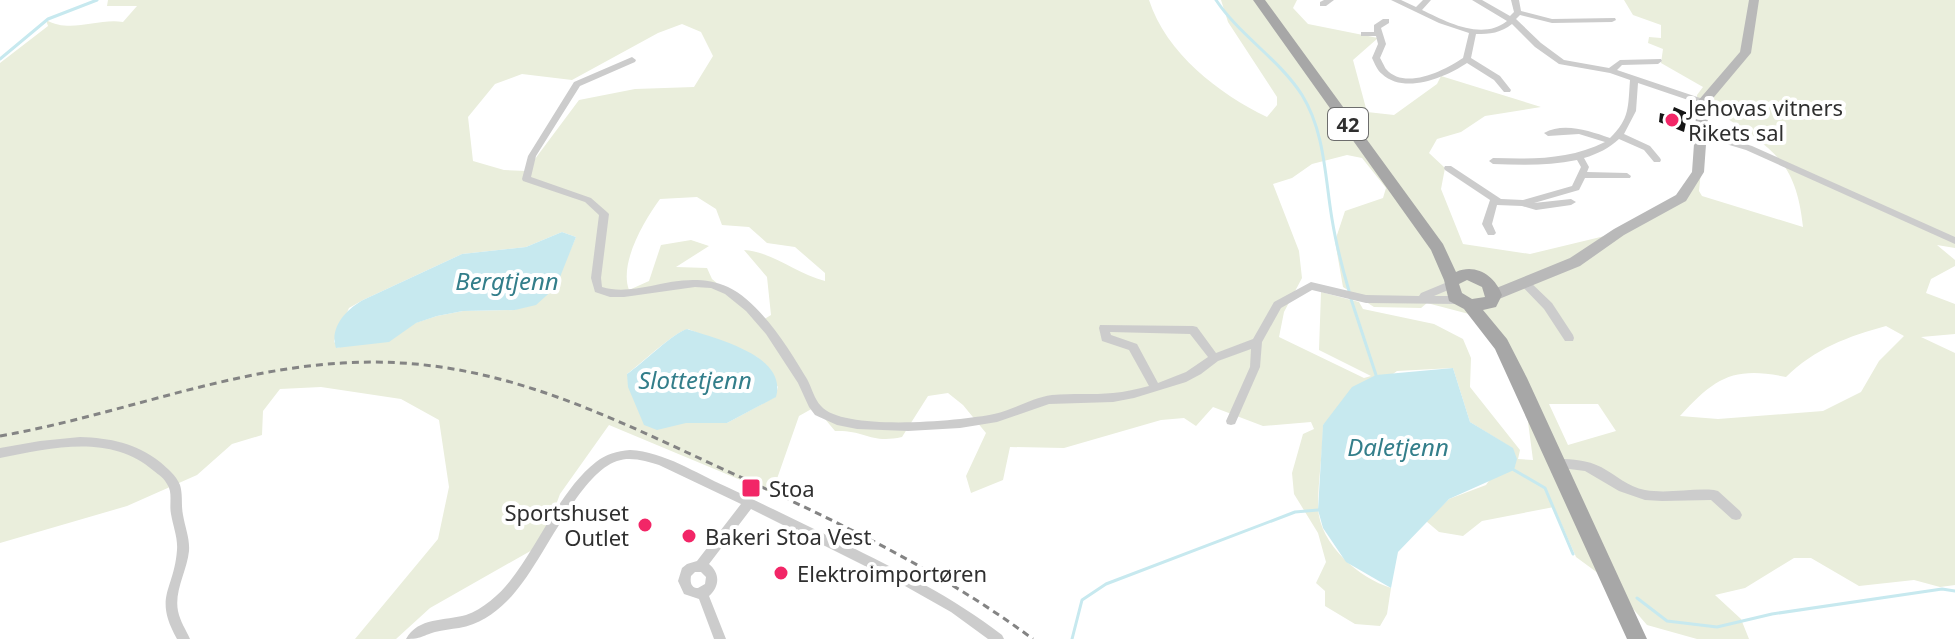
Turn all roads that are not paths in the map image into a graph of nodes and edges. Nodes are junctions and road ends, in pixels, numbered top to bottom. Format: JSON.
{"nodes":[{"id":1,"x":1259,"y":0,"type":"edge"},
{"id":2,"x":1395,"y":0,"type":"edge"},
{"id":3,"x":1427,"y":0,"type":"edge"},
{"id":4,"x":1476,"y":0,"type":"edge"},
{"id":5,"x":1515,"y":0,"type":"edge"},
{"id":6,"x":1754,"y":0,"type":"edge"},
{"id":7,"x":1418,"y":9,"type":"junction"},
{"id":8,"x":1516,"y":16,"type":"junction"},
{"id":9,"x":1612,"y":20,"type":"dead end"},
{"id":10,"x":1386,"y":21,"type":"dead end"},
{"id":11,"x":1473,"y":32,"type":"junction"},
{"id":12,"x":1364,"y":34,"type":"dead end"},
{"id":13,"x":1378,"y":34,"type":"junction"},
{"id":14,"x":1467,"y":59,"type":"junction"},
{"id":15,"x":632,"y":60,"type":"dead end"},
{"id":16,"x":1658,"y":61,"type":"dead end"},
{"id":17,"x":1611,"y":71,"type":"junction"},
{"id":18,"x":1634,"y":78,"type":"junction"},
{"id":19,"x":1507,"y":90,"type":"dead end"},
{"id":20,"x":1703,"y":102,"type":"junction"},
{"id":21,"x":1548,"y":133,"type":"dead end"},
{"id":22,"x":1699,"y":133,"type":"junction"},
{"id":23,"x":1615,"y":138,"type":"junction"},
{"id":24,"x":1579,"y":156,"type":"junction"},
{"id":25,"x":1657,"y":160,"type":"dead end"},
{"id":26,"x":1493,"y":161,"type":"dead end"},
{"id":27,"x":1448,"y":168,"type":"dead end"},
{"id":28,"x":1584,"y":175,"type":"junction"},
{"id":29,"x":1627,"y":176,"type":"dead end"},
{"id":30,"x":1497,"y":200,"type":"junction"},
{"id":31,"x":1571,"y":202,"type":"dead end"},
{"id":32,"x":1523,"y":203,"type":"junction"},
{"id":33,"x":1491,"y":233,"type":"dead end"},
{"id":34,"x":1955,"y":241,"type":"edge"},
{"id":35,"x":1438,"y":248,"type":"junction"},
{"id":36,"x":1451,"y":282,"type":"junction"},
{"id":37,"x":1524,"y":282,"type":"junction"},
{"id":38,"x":1485,"y":288,"type":"junction"},
{"id":39,"x":1414,"y":299,"type":"junction"},
{"id":40,"x":1465,"y":303,"type":"junction"},
{"id":41,"x":1569,"y":338,"type":"dead end"},
{"id":42,"x":1257,"y":342,"type":"junction"},
{"id":43,"x":1501,"y":344,"type":"junction"},
{"id":44,"x":1214,"y":358,"type":"junction"},
{"id":45,"x":1155,"y":387,"type":"junction"},
{"id":46,"x":1231,"y":421,"type":"dead end"},
{"id":47,"x":0,"y":453,"type":"edge"},
{"id":48,"x":1558,"y":464,"type":"junction"},
{"id":49,"x":750,"y":502,"type":"junction"},
{"id":50,"x":1736,"y":515,"type":"dead end"},
{"id":51,"x":699,"y":567,"type":"junction"},
{"id":52,"x":702,"y":592,"type":"junction"},
{"id":53,"x":1628,"y":619,"type":"junction"},
{"id":54,"x":184,"y":639,"type":"edge"},
{"id":55,"x":412,"y":639,"type":"edge"},
{"id":56,"x":720,"y":639,"type":"edge"},
{"id":57,"x":998,"y":639,"type":"edge"},
{"id":58,"x":1637,"y":639,"type":"edge"},
{"id":59,"x":1648,"y":639,"type":"edge"}],
"edges":[{"from":1,"to":35,"type":"main road","number":"42"},
{"from":2,"to":7,"type":"street"},
{"from":3,"to":7,"type":"street"},
{"from":4,"to":8,"type":"street"},
{"from":5,"to":8,"type":"street"},
{"from":6,"to":20,"type":"main road"},
{"from":7,"to":11,"type":"street"},
{"from":8,"to":9,"type":"street"},
{"from":8,"to":11,"type":"street"},
{"from":8,"to":17,"type":"street"},
{"from":10,"to":13,"type":"street"},
{"from":11,"to":14,"type":"street"},
{"from":12,"to":13,"type":"street"},
{"from":13,"to":14,"type":"street"},
{"from":14,"to":19,"type":"street"},
{"from":15,"to":45,"type":"street"},
{"from":16,"to":17,"type":"street"},
{"from":17,"to":18,"type":"street"},
{"from":18,"to":20,"type":"street"},
{"from":18,"to":23,"type":"street"},
{"from":20,"to":22,"type":"main road"},
{"from":21,"to":23,"type":"street"},
{"from":22,"to":34,"type":"street"},
{"from":22,"to":37,"type":"main road"},
{"from":23,"to":24,"type":"street"},
{"from":23,"to":25,"type":"street"},
{"from":24,"to":26,"type":"street"},
{"from":24,"to":28,"type":"street"},
{"from":27,"to":30,"type":"street"},
{"from":28,"to":29,"type":"street"},
{"from":28,"to":32,"type":"street"},
{"from":30,"to":32,"type":"street"},
{"from":30,"to":33,"type":"street"},
{"from":31,"to":32,"type":"street"},
{"from":35,"to":36,"type":"main road","number":"42"},
{"from":35,"to":38,"type":"main road","number":"42"},
{"from":36,"to":38,"type":"main road"},
{"from":36,"to":39,"type":"street"},
{"from":36,"to":40,"type":"main road","number":"42"},
{"from":37,"to":38,"type":"main road"},
{"from":37,"to":41,"type":"street"},
{"from":38,"to":40,"type":"main road"},
{"from":38,"to":43,"type":"main road","number":"42"},
{"from":39,"to":40,"type":"street"},
{"from":39,"to":42,"type":"street"},
{"from":40,"to":43,"type":"main road","number":"42"},
{"from":42,"to":44,"type":"street"},
{"from":42,"to":46,"type":"street"},
{"from":43,"to":48,"type":"main road","number":"42"},
{"from":44,"to":45,"type":"street"},
{"from":44,"to":45,"type":"street"},
{"from":47,"to":54,"type":"street"},
{"from":48,"to":50,"type":"street"},
{"from":48,"to":53,"type":"main road","number":"42"},
{"from":49,"to":51,"type":"street"},
{"from":49,"to":55,"type":"street"},
{"from":49,"to":57,"type":"street"},
{"from":51,"to":52,"type":"street"},
{"from":51,"to":52,"type":"street"},
{"from":52,"to":56,"type":"street"},
{"from":53,"to":58,"type":"main road","number":"42"},
{"from":53,"to":59,"type":"main road","number":"42"}]}
